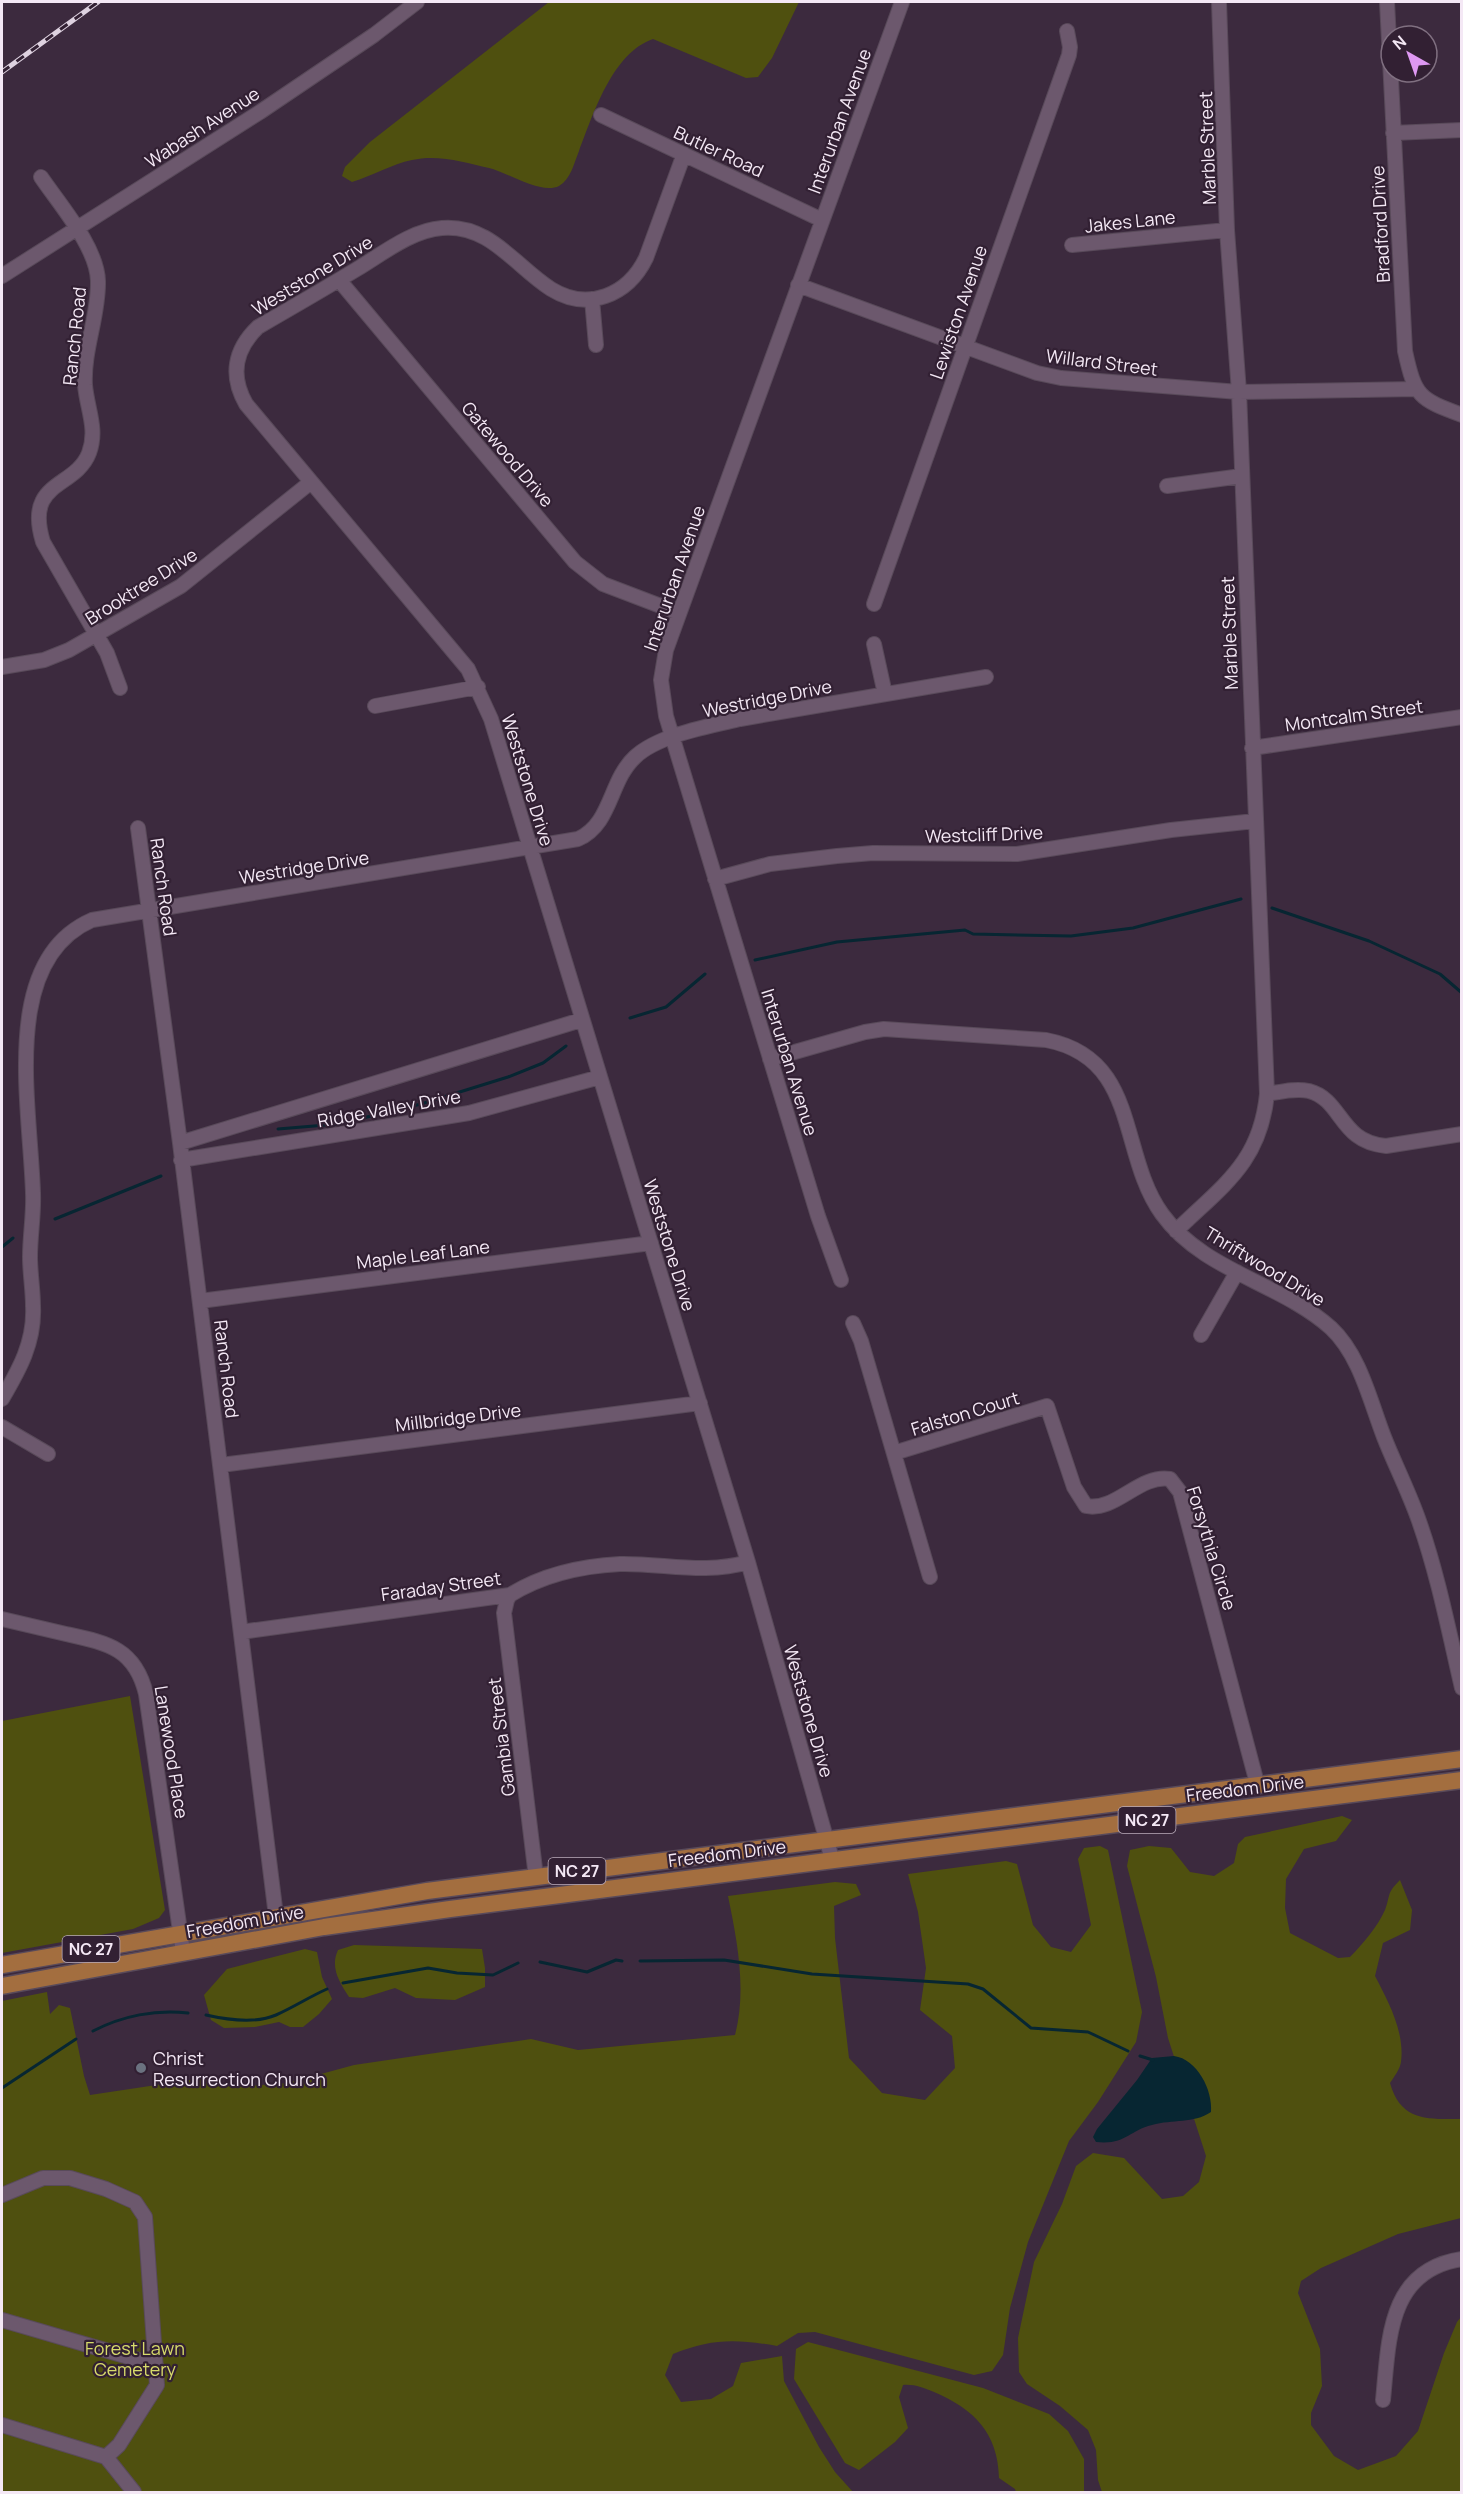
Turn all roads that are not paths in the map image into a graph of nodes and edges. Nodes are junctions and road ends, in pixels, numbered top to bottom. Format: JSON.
{"nodes":[{"id":1,"x":417,"y":2,"type":"edge"},
{"id":2,"x":902,"y":2,"type":"edge"},
{"id":3,"x":1219,"y":2,"type":"edge"},
{"id":4,"x":1387,"y":2,"type":"edge"},
{"id":5,"x":1066,"y":32,"type":"dead end"},
{"id":6,"x":601,"y":115,"type":"dead end"},
{"id":7,"x":1461,"y":130,"type":"edge"},
{"id":8,"x":1393,"y":133,"type":"junction"},
{"id":9,"x":684,"y":154,"type":"junction"},
{"id":10,"x":41,"y":177,"type":"dead end"},
{"id":11,"x":822,"y":220,"type":"junction"},
{"id":12,"x":76,"y":229,"type":"junction"},
{"id":13,"x":1227,"y":230,"type":"junction"},
{"id":14,"x":1072,"y":245,"type":"dead end"},
{"id":15,"x":2,"y":276,"type":"edge"},
{"id":16,"x":339,"y":280,"type":"junction"},
{"id":17,"x":798,"y":285,"type":"junction"},
{"id":18,"x":592,"y":299,"type":"junction"},
{"id":19,"x":597,"y":345,"type":"dead end"},
{"id":20,"x":966,"y":347,"type":"junction"},
{"id":21,"x":1416,"y":389,"type":"junction"},
{"id":22,"x":1239,"y":392,"type":"junction"},
{"id":23,"x":1461,"y":416,"type":"edge"},
{"id":24,"x":1242,"y":476,"type":"junction"},
{"id":25,"x":311,"y":482,"type":"junction"},
{"id":26,"x":1167,"y":486,"type":"dead end"},
{"id":27,"x":874,"y":604,"type":"dead end"},
{"id":28,"x":679,"y":613,"type":"junction"},
{"id":29,"x":96,"y":635,"type":"junction"},
{"id":30,"x":874,"y":644,"type":"dead end"},
{"id":31,"x":2,"y":667,"type":"edge"},
{"id":32,"x":986,"y":677,"type":"dead end"},
{"id":33,"x":478,"y":687,"type":"junction"},
{"id":34,"x":120,"y":688,"type":"dead end"},
{"id":35,"x":885,"y":694,"type":"junction"},
{"id":36,"x":375,"y":706,"type":"dead end"},
{"id":37,"x":1461,"y":717,"type":"edge"},
{"id":38,"x":672,"y":738,"type":"junction"},
{"id":39,"x":1252,"y":748,"type":"junction"},
{"id":40,"x":1255,"y":821,"type":"junction"},
{"id":41,"x":138,"y":828,"type":"dead end"},
{"id":42,"x":531,"y":848,"type":"junction"},
{"id":43,"x":716,"y":879,"type":"junction"},
{"id":44,"x":149,"y":910,"type":"junction"},
{"id":45,"x":25,"y":977,"type":"dead end"},
{"id":46,"x":581,"y":1020,"type":"junction"},
{"id":47,"x":14,"y":1033,"type":"dead end"},
{"id":48,"x":770,"y":1059,"type":"junction"},
{"id":49,"x":600,"y":1077,"type":"junction"},
{"id":50,"x":1267,"y":1094,"type":"junction"},
{"id":51,"x":1461,"y":1134,"type":"edge"},
{"id":52,"x":180,"y":1143,"type":"junction"},
{"id":53,"x":181,"y":1160,"type":"junction"},
{"id":54,"x":1176,"y":1231,"type":"junction"},
{"id":55,"x":651,"y":1243,"type":"junction"},
{"id":56,"x":1237,"y":1272,"type":"junction"},
{"id":57,"x":841,"y":1280,"type":"dead end"},
{"id":58,"x":200,"y":1301,"type":"junction"},
{"id":59,"x":853,"y":1323,"type":"dead end"},
{"id":60,"x":1201,"y":1335,"type":"dead end"},
{"id":61,"x":2,"y":1399,"type":"edge"},
{"id":62,"x":700,"y":1403,"type":"junction"},
{"id":63,"x":1047,"y":1406,"type":"joint"},
{"id":64,"x":2,"y":1427,"type":"edge"},
{"id":65,"x":48,"y":1454,"type":"dead end"},
{"id":66,"x":894,"y":1454,"type":"junction"},
{"id":67,"x":221,"y":1465,"type":"junction"},
{"id":68,"x":748,"y":1562,"type":"junction"},
{"id":69,"x":930,"y":1577,"type":"dead end"},
{"id":70,"x":510,"y":1595,"type":"junction"},
{"id":71,"x":2,"y":1619,"type":"edge"},
{"id":72,"x":241,"y":1632,"type":"junction"},
{"id":73,"x":1461,"y":1688,"type":"edge"},
{"id":74,"x":1461,"y":1759,"type":"edge"},
{"id":75,"x":1461,"y":1768,"type":"edge"},
{"id":76,"x":1461,"y":1780,"type":"edge"},
{"id":77,"x":1258,"y":1787,"type":"junction"},
{"id":78,"x":1281,"y":1803,"type":"junction"},
{"id":79,"x":827,"y":1840,"type":"junction"},
{"id":80,"x":832,"y":1859,"type":"junction"},
{"id":81,"x":536,"y":1876,"type":"junction"},
{"id":82,"x":276,"y":1916,"type":"junction"},
{"id":83,"x":180,"y":1933,"type":"junction"},
{"id":84,"x":183,"y":1953,"type":"junction"},
{"id":85,"x":2,"y":1965,"type":"edge"},
{"id":86,"x":2,"y":1986,"type":"edge"},
{"id":87,"x":2,"y":2195,"type":"edge"},
{"id":88,"x":1461,"y":2259,"type":"edge"},
{"id":89,"x":2,"y":2320,"type":"edge"},
{"id":90,"x":156,"y":2365,"type":"junction"},
{"id":91,"x":1383,"y":2400,"type":"dead end"},
{"id":92,"x":2,"y":2425,"type":"edge"},
{"id":93,"x":106,"y":2457,"type":"junction"},
{"id":94,"x":134,"y":2493,"type":"edge"}],
"edges":[{"from":1,"to":12,"type":"street","name":"Wabash Avenue"},
{"from":2,"to":11,"type":"street","name":"Interurban Avenue"},
{"from":3,"to":13,"type":"street","name":"Marble Street"},
{"from":4,"to":8,"type":"street","name":"Bradford Drive"},
{"from":5,"to":20,"type":"street","name":"Lewiston Avenue"},
{"from":6,"to":9,"type":"street","name":"Butler Road"},
{"from":7,"to":8,"type":"street"},
{"from":8,"to":21,"type":"street","name":"Bradford Drive"},
{"from":9,"to":11,"type":"street","name":"Butler Road"},
{"from":9,"to":18,"type":"street","name":"Weststone Drive"},
{"from":10,"to":12,"type":"street","name":"Ranch Road"},
{"from":11,"to":17,"type":"street","name":"Interurban Avenue"},
{"from":12,"to":15,"type":"street","name":"Wabash Avenue"},
{"from":12,"to":29,"type":"street","name":"Ranch Road"},
{"from":13,"to":14,"type":"street","name":"Jakes Lane"},
{"from":13,"to":22,"type":"street","name":"Marble Street"},
{"from":16,"to":18,"type":"street","name":"Weststone Drive"},
{"from":16,"to":25,"type":"street","name":"Weststone Drive"},
{"from":16,"to":28,"type":"street","name":"Gatewood Drive"},
{"from":17,"to":20,"type":"street","name":"Willard Street"},
{"from":17,"to":28,"type":"street","name":"Interurban Avenue"},
{"from":18,"to":19,"type":"street"},
{"from":20,"to":22,"type":"street","name":"Willard Street"},
{"from":20,"to":27,"type":"street","name":"Lewiston Avenue"},
{"from":21,"to":22,"type":"street","name":"Willard Street"},
{"from":21,"to":23,"type":"street"},
{"from":22,"to":24,"type":"street","name":"Marble Street"},
{"from":24,"to":26,"type":"street"},
{"from":24,"to":39,"type":"street","name":"Marble Street"},
{"from":25,"to":29,"type":"street","name":"Brooktree Drive"},
{"from":25,"to":33,"type":"street","name":"Weststone Drive"},
{"from":28,"to":38,"type":"street","name":"Interurban Avenue"},
{"from":29,"to":31,"type":"street","name":"Brooktree Drive"},
{"from":29,"to":34,"type":"street","name":"Ranch Road"},
{"from":30,"to":35,"type":"street"},
{"from":32,"to":35,"type":"street","name":"Westridge Drive"},
{"from":33,"to":36,"type":"street"},
{"from":33,"to":42,"type":"street","name":"Weststone Drive"},
{"from":35,"to":38,"type":"street","name":"Westridge Drive"},
{"from":37,"to":39,"type":"street","name":"Montcalm Street"},
{"from":38,"to":42,"type":"street","name":"Westridge Drive"},
{"from":38,"to":43,"type":"street","name":"Interurban Avenue"},
{"from":39,"to":40,"type":"street","name":"Marble Street"},
{"from":40,"to":43,"type":"street","name":"Westcliff Drive"},
{"from":40,"to":50,"type":"street","name":"Marble Street"},
{"from":41,"to":44,"type":"street","name":"Ranch Road"},
{"from":42,"to":44,"type":"street","name":"Westridge Drive"},
{"from":42,"to":46,"type":"street","name":"Weststone Drive"},
{"from":43,"to":48,"type":"street","name":"Interurban Avenue"},
{"from":44,"to":45,"type":"street","name":"Westridge Drive"},
{"from":44,"to":52,"type":"street","name":"Ranch Road"},
{"from":46,"to":49,"type":"street","name":"Weststone Drive"},
{"from":46,"to":52,"type":"street","name":"Ridge Valley Drive"},
{"from":47,"to":61,"type":"street"},
{"from":48,"to":54,"type":"street","name":"Thriftwood Drive"},
{"from":48,"to":57,"type":"street","name":"Interurban Avenue"},
{"from":49,"to":53,"type":"street","name":"Ridge Valley Drive"},
{"from":49,"to":55,"type":"street","name":"Weststone Drive"},
{"from":50,"to":51,"type":"street"},
{"from":50,"to":54,"type":"street","name":"Marble Street"},
{"from":52,"to":53,"type":"street","name":"Ranch Road"},
{"from":53,"to":58,"type":"street","name":"Ranch Road"},
{"from":54,"to":56,"type":"street","name":"Thriftwood Drive"},
{"from":55,"to":58,"type":"street","name":"Maple Leaf Lane"},
{"from":55,"to":62,"type":"street","name":"Weststone Drive"},
{"from":56,"to":60,"type":"street"},
{"from":56,"to":73,"type":"street","name":"Thriftwood Drive"},
{"from":58,"to":67,"type":"street","name":"Ranch Road"},
{"from":59,"to":66,"type":"street"},
{"from":62,"to":67,"type":"street","name":"Millbridge Drive"},
{"from":62,"to":68,"type":"street","name":"Weststone Drive"},
{"from":63,"to":66,"type":"street","name":"Falston Court"},
{"from":63,"to":77,"type":"street","name":"Forsythia Circle"},
{"from":64,"to":65,"type":"street"},
{"from":66,"to":69,"type":"street"},
{"from":67,"to":72,"type":"street","name":"Ranch Road"},
{"from":68,"to":70,"type":"street","name":"Faraday Street"},
{"from":68,"to":79,"type":"street","name":"Weststone Drive"},
{"from":70,"to":72,"type":"street","name":"Faraday Street"},
{"from":70,"to":81,"type":"street","name":"Gambia Street"},
{"from":71,"to":83,"type":"street","name":"Lanewood Place"},
{"from":72,"to":82,"type":"street","name":"Ranch Road"},
{"from":74,"to":77,"type":"main road","name":"Freedom Drive","number":"NC 27"},
{"from":75,"to":78,"type":"main road"},
{"from":76,"to":78,"type":"main road","name":"Freedom Drive","number":"NC 27"},
{"from":77,"to":79,"type":"main road","name":"Freedom Drive","number":"NC 27"},
{"from":78,"to":80,"type":"main road","name":"Freedom Drive","number":"NC 27"},
{"from":79,"to":80,"type":"street","name":"Weststone Drive"},
{"from":79,"to":81,"type":"main road","name":"Freedom Drive","number":"NC 27"},
{"from":80,"to":84,"type":"main road","name":"Freedom Drive","number":"NC 27"},
{"from":81,"to":82,"type":"main road","name":"Freedom Drive","number":"NC 27"},
{"from":82,"to":83,"type":"main road","name":"Freedom Drive","number":"NC 27"},
{"from":83,"to":84,"type":"street","name":"Lanewood Place"},
{"from":83,"to":85,"type":"main road","name":"Freedom Drive","number":"NC 27"},
{"from":84,"to":86,"type":"main road","name":"Freedom Drive","number":"NC 27"},
{"from":87,"to":90,"type":"street"},
{"from":88,"to":91,"type":"street"},
{"from":89,"to":90,"type":"street"},
{"from":90,"to":93,"type":"street"},
{"from":92,"to":93,"type":"street"},
{"from":93,"to":94,"type":"street"}]}
